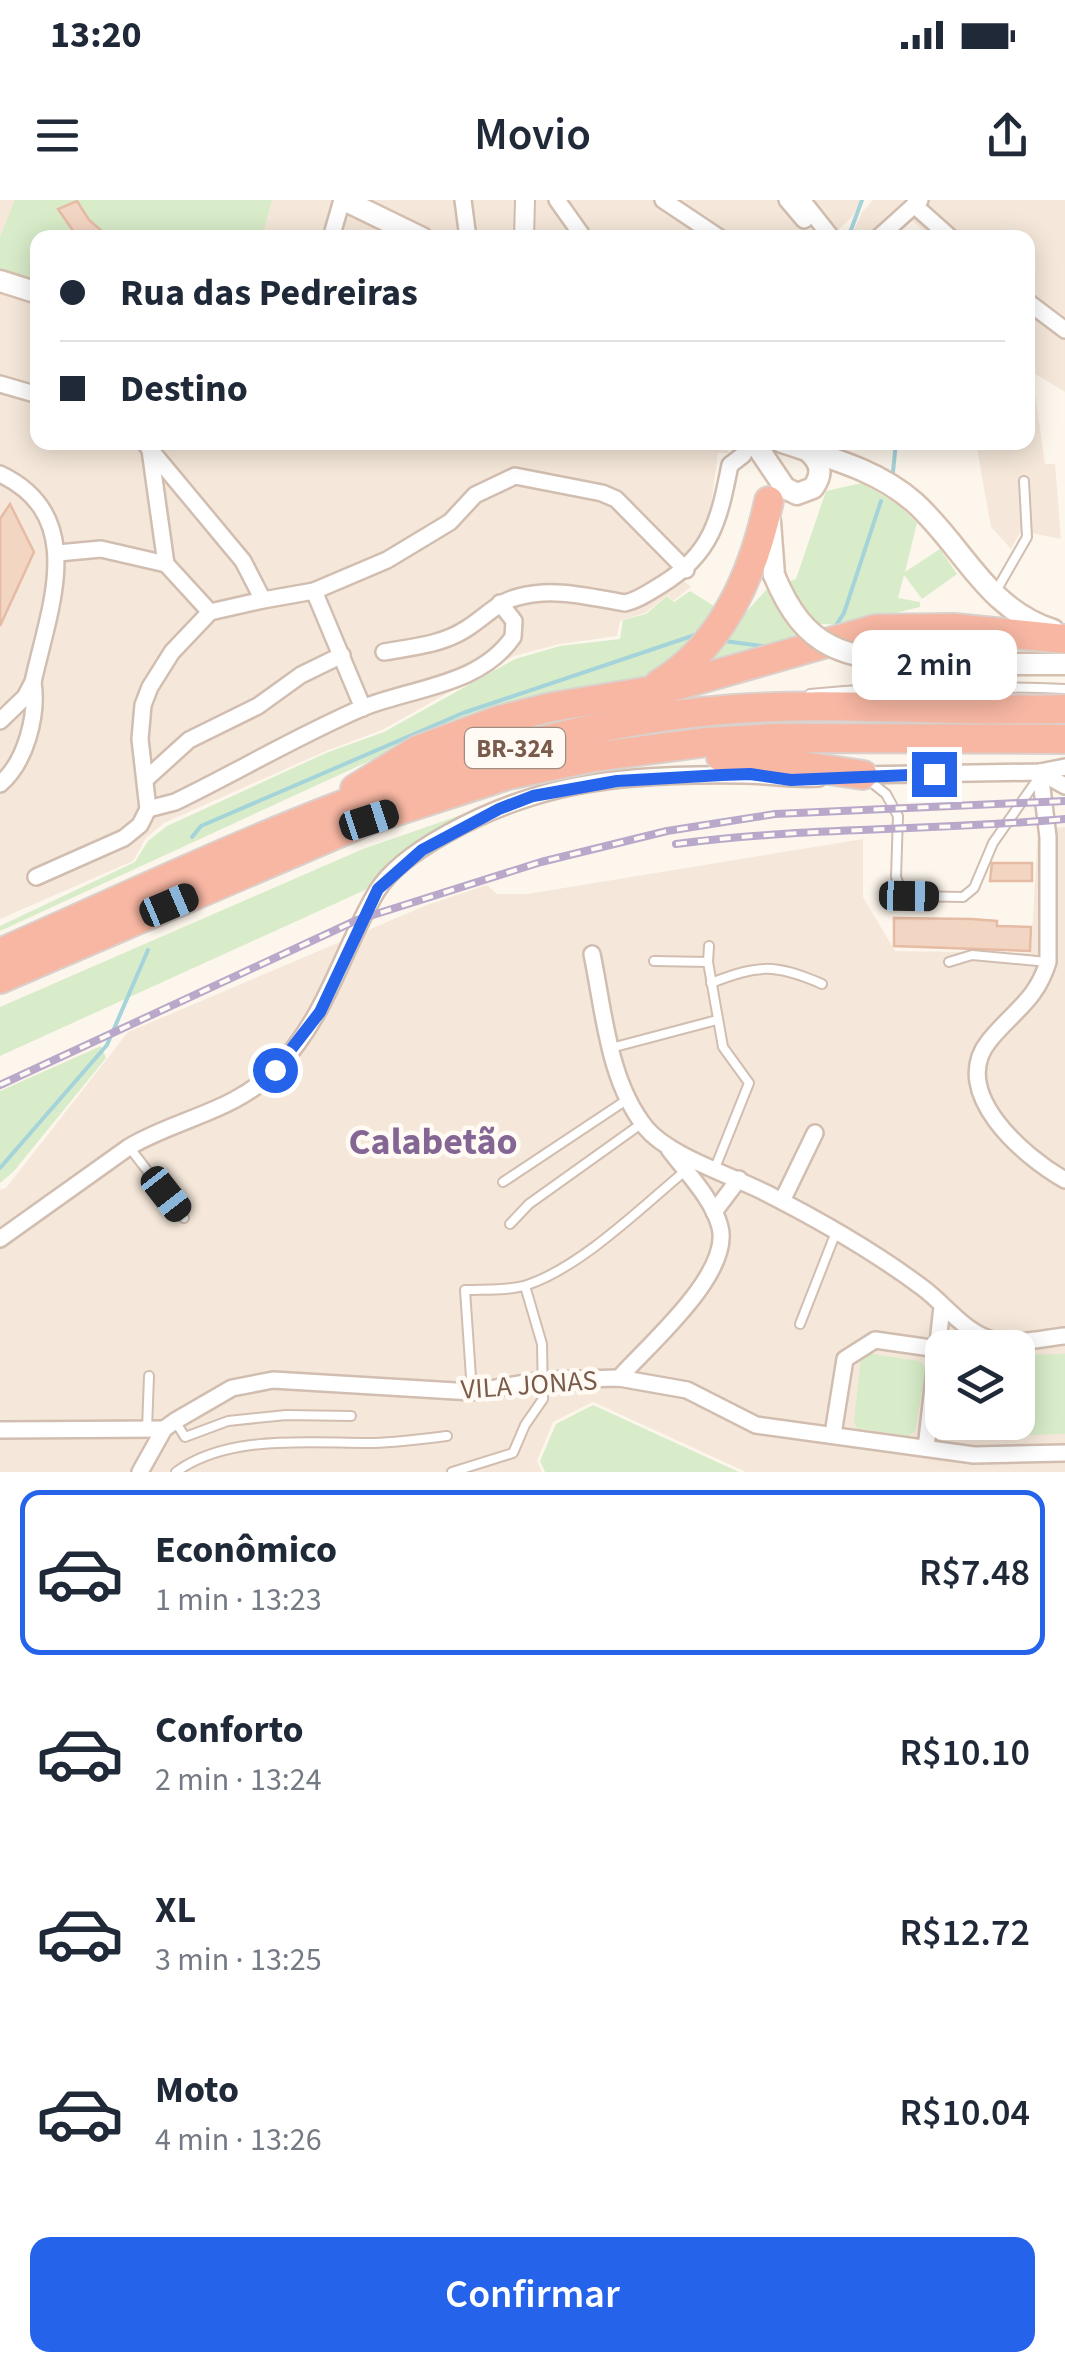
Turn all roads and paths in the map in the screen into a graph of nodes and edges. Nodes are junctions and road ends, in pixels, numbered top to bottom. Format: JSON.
{"nodes":[{"id":1,"x":343,"y":200,"type":"edge"},
{"id":2,"x":463,"y":200,"type":"edge"},
{"id":3,"x":524,"y":200,"type":"edge"},
{"id":4,"x":557,"y":200,"type":"edge"},
{"id":5,"x":663,"y":200,"type":"edge"},
{"id":6,"x":786,"y":200,"type":"edge"},
{"id":7,"x":917,"y":202,"type":"edge"},
{"id":8,"x":807,"y":212,"type":"edge"},
{"id":9,"x":334,"y":230,"type":"edge"},
{"id":10,"x":405,"y":230,"type":"edge"},
{"id":11,"x":467,"y":230,"type":"edge"},
{"id":12,"x":524,"y":230,"type":"edge"},
{"id":13,"x":578,"y":230,"type":"edge"},
{"id":14,"x":708,"y":230,"type":"edge"},
{"id":15,"x":887,"y":230,"type":"edge"},
{"id":16,"x":943,"y":230,"type":"edge"},
{"id":17,"x":0,"y":281,"type":"edge"},
{"id":18,"x":30,"y":290,"type":"edge"},
{"id":19,"x":1035,"y":307,"type":"edge"},
{"id":20,"x":1065,"y":330,"type":"edge"},
{"id":21,"x":0,"y":384,"type":"edge"},
{"id":22,"x":30,"y":393,"type":"edge"},
{"id":23,"x":148,"y":450,"type":"edge"},
{"id":24,"x":150,"y":450,"type":"edge"},
{"id":25,"x":752,"y":450,"type":"edge"},
{"id":26,"x":757,"y":450,"type":"edge"},
{"id":27,"x":758,"y":450,"type":"edge"},
{"id":28,"x":804,"y":450,"type":"edge"},
{"id":29,"x":810,"y":452,"type":"junction"},
{"id":30,"x":0,"y":474,"type":"edge"},
{"id":31,"x":1024,"y":481,"type":"dead end"},
{"id":32,"x":770,"y":501,"type":"junction"},
{"id":33,"x":58,"y":553,"type":"junction"},
{"id":34,"x":166,"y":564,"type":"junction"},
{"id":35,"x":686,"y":570,"type":"junction"},
{"id":36,"x":314,"y":591,"type":"junction"},
{"id":37,"x":994,"y":594,"type":"junction"},
{"id":38,"x":263,"y":600,"type":"junction"},
{"id":39,"x":500,"y":604,"type":"junction"},
{"id":40,"x":210,"y":612,"type":"junction"},
{"id":41,"x":1065,"y":636,"type":"edge"},
{"id":42,"x":384,"y":652,"type":"dead end"},
{"id":43,"x":342,"y":655,"type":"junction"},
{"id":44,"x":1065,"y":664,"type":"edge"},
{"id":45,"x":33,"y":682,"type":"junction"},
{"id":46,"x":1065,"y":689,"type":"edge"},
{"id":47,"x":634,"y":694,"type":"junction"},
{"id":48,"x":363,"y":708,"type":"junction"},
{"id":49,"x":762,"y":708,"type":"junction"},
{"id":50,"x":1065,"y":709,"type":"edge"},
{"id":51,"x":0,"y":721,"type":"edge"},
{"id":52,"x":1065,"y":739,"type":"edge"},
{"id":53,"x":594,"y":757,"type":"junction"},
{"id":54,"x":1065,"y":767,"type":"edge"},
{"id":55,"x":1040,"y":772,"type":"junction"},
{"id":56,"x":862,"y":775,"type":"junction"},
{"id":57,"x":146,"y":779,"type":"junction"},
{"id":58,"x":0,"y":784,"type":"edge"},
{"id":59,"x":1065,"y":786,"type":"edge"},
{"id":60,"x":148,"y":810,"type":"junction"},
{"id":61,"x":326,"y":812,"type":"junction"},
{"id":62,"x":36,"y":877,"type":"dead end"},
{"id":63,"x":709,"y":946,"type":"dead end"},
{"id":64,"x":0,"y":952,"type":"edge"},
{"id":65,"x":592,"y":954,"type":"dead end"},
{"id":66,"x":654,"y":960,"type":"dead end"},
{"id":67,"x":708,"y":962,"type":"junction"},
{"id":68,"x":950,"y":962,"type":"dead end"},
{"id":69,"x":1048,"y":962,"type":"junction"},
{"id":70,"x":0,"y":979,"type":"edge"},
{"id":71,"x":711,"y":983,"type":"junction"},
{"id":72,"x":822,"y":984,"type":"dead end"},
{"id":73,"x":717,"y":1020,"type":"junction"},
{"id":74,"x":611,"y":1048,"type":"junction"},
{"id":75,"x":628,"y":1099,"type":"junction"},
{"id":76,"x":643,"y":1123,"type":"junction"},
{"id":77,"x":815,"y":1133,"type":"dead end"},
{"id":78,"x":129,"y":1147,"type":"junction"},
{"id":79,"x":668,"y":1148,"type":"junction"},
{"id":80,"x":716,"y":1168,"type":"junction"},
{"id":81,"x":685,"y":1171,"type":"junction"},
{"id":82,"x":739,"y":1179,"type":"junction"},
{"id":83,"x":1065,"y":1180,"type":"edge"},
{"id":84,"x":503,"y":1182,"type":"dead end"},
{"id":85,"x":782,"y":1201,"type":"junction"},
{"id":86,"x":714,"y":1212,"type":"junction"},
{"id":87,"x":184,"y":1218,"type":"dead end"},
{"id":88,"x":510,"y":1224,"type":"dead end"},
{"id":89,"x":836,"y":1232,"type":"junction"},
{"id":90,"x":0,"y":1239,"type":"edge"},
{"id":91,"x":525,"y":1286,"type":"junction"},
{"id":92,"x":942,"y":1308,"type":"junction"},
{"id":93,"x":800,"y":1324,"type":"dead end"},
{"id":94,"x":940,"y":1330,"type":"edge"},
{"id":95,"x":1065,"y":1336,"type":"edge"},
{"id":96,"x":925,"y":1348,"type":"edge"},
{"id":97,"x":150,"y":1376,"type":"dead end"},
{"id":98,"x":619,"y":1378,"type":"junction"},
{"id":99,"x":544,"y":1380,"type":"junction"},
{"id":100,"x":472,"y":1392,"type":"junction"},
{"id":101,"x":351,"y":1416,"type":"dead end"},
{"id":102,"x":162,"y":1426,"type":"junction"},
{"id":103,"x":0,"y":1430,"type":"edge"},
{"id":104,"x":832,"y":1434,"type":"junction"},
{"id":105,"x":447,"y":1436,"type":"dead end"},
{"id":106,"x":927,"y":1440,"type":"edge"},
{"id":107,"x":926,"y":1448,"type":"junction"},
{"id":108,"x":1065,"y":1453,"type":"edge"},
{"id":109,"x":149,"y":1467,"type":"edge"},
{"id":110,"x":176,"y":1472,"type":"edge"},
{"id":111,"x":452,"y":1472,"type":"edge"}],
"edges":[{"from":1,"to":9,"type":"street"},
{"from":1,"to":10,"type":"main road"},
{"from":2,"to":11,"type":"street"},
{"from":3,"to":12,"type":"street"},
{"from":4,"to":13,"type":"street"},
{"from":5,"to":14,"type":"street"},
{"from":6,"to":8,"type":"street"},
{"from":7,"to":15,"type":"street"},
{"from":7,"to":16,"type":"street"},
{"from":17,"to":18,"type":"main road"},
{"from":19,"to":20,"type":"street"},
{"from":21,"to":22,"type":"street"},
{"from":23,"to":34,"type":"street"},
{"from":24,"to":38,"type":"street"},
{"from":25,"to":35,"type":"street"},
{"from":26,"to":32,"type":"main road"},
{"from":27,"to":29,"type":"main road"},
{"from":28,"to":29,"type":"main road"},
{"from":29,"to":37,"type":"main road"},
{"from":30,"to":33,"type":"street"},
{"from":31,"to":37,"type":"lane"},
{"from":32,"to":44,"type":"main road","bridge":true},
{"from":32,"to":47,"type":"highway"},
{"from":33,"to":34,"type":"street"},
{"from":33,"to":45,"type":"street"},
{"from":34,"to":40,"type":"street"},
{"from":35,"to":36,"type":"street"},
{"from":35,"to":39,"type":"street"},
{"from":36,"to":38,"type":"street"},
{"from":36,"to":43,"type":"street"},
{"from":37,"to":41,"type":"main road"},
{"from":38,"to":40,"type":"street"},
{"from":39,"to":42,"type":"street"},
{"from":39,"to":48,"type":"street"},
{"from":40,"to":57,"type":"street"},
{"from":41,"to":47,"type":"highway"},
{"from":43,"to":48,"type":"street"},
{"from":43,"to":57,"type":"street"},
{"from":45,"to":51,"type":"street"},
{"from":45,"to":58,"type":"street"},
{"from":46,"to":49,"type":"lane"},
{"from":47,"to":61,"type":"highway"},
{"from":48,"to":60,"type":"street"},
{"from":49,"to":50,"type":"highway","number":"BR-324"},
{"from":49,"to":61,"type":"highway","number":"BR-324"},
{"from":52,"to":53,"type":"highway","number":"BR-324"},
{"from":53,"to":56,"type":"highway"},
{"from":53,"to":70,"type":"highway","number":"BR-324"},
{"from":54,"to":55,"type":"street"},
{"from":55,"to":56,"type":"street"},
{"from":55,"to":56,"type":"lane"},
{"from":55,"to":59,"type":"street"},
{"from":55,"to":69,"type":"street"},
{"from":56,"to":78,"type":"street"},
{"from":57,"to":60,"type":"street"},
{"from":60,"to":62,"type":"street"},
{"from":61,"to":64,"type":"highway","number":"BR-324"},
{"from":63,"to":67,"type":"lane"},
{"from":65,"to":74,"type":"street"},
{"from":66,"to":67,"type":"lane"},
{"from":67,"to":71,"type":"lane"},
{"from":68,"to":69,"type":"lane"},
{"from":69,"to":83,"type":"street"},
{"from":71,"to":72,"type":"lane"},
{"from":71,"to":73,"type":"lane"},
{"from":73,"to":74,"type":"lane"},
{"from":73,"to":80,"type":"lane"},
{"from":74,"to":75,"type":"street"},
{"from":75,"to":76,"type":"street"},
{"from":75,"to":84,"type":"lane"},
{"from":76,"to":79,"type":"street"},
{"from":76,"to":88,"type":"lane"},
{"from":77,"to":85,"type":"street"},
{"from":78,"to":87,"type":"lane"},
{"from":78,"to":90,"type":"street"},
{"from":79,"to":80,"type":"street"},
{"from":79,"to":81,"type":"street"},
{"from":80,"to":82,"type":"street"},
{"from":81,"to":86,"type":"street"},
{"from":81,"to":91,"type":"lane"},
{"from":82,"to":85,"type":"street"},
{"from":82,"to":86,"type":"street"},
{"from":85,"to":89,"type":"street"},
{"from":86,"to":98,"type":"street"},
{"from":89,"to":92,"type":"street"},
{"from":89,"to":93,"type":"lane"},
{"from":91,"to":99,"type":"lane"},
{"from":91,"to":100,"type":"lane"},
{"from":92,"to":94,"type":"street"},
{"from":92,"to":95,"type":"street"},
{"from":96,"to":104,"type":"street"},
{"from":97,"to":102,"type":"lane"},
{"from":98,"to":99,"type":"street","name":"VILA JONAS"},
{"from":98,"to":104,"type":"street","name":"VILA JONAS"},
{"from":99,"to":100,"type":"street","name":"VILA JONAS"},
{"from":99,"to":111,"type":"lane"},
{"from":100,"to":102,"type":"street","name":"VILA JONAS"},
{"from":101,"to":102,"type":"lane"},
{"from":102,"to":103,"type":"street"},
{"from":102,"to":109,"type":"street"},
{"from":104,"to":107,"type":"street","name":"VILA JONAS"},
{"from":105,"to":110,"type":"lane"},
{"from":106,"to":107,"type":"street"},
{"from":107,"to":108,"type":"street","name":"VILA JONAS"}]}
